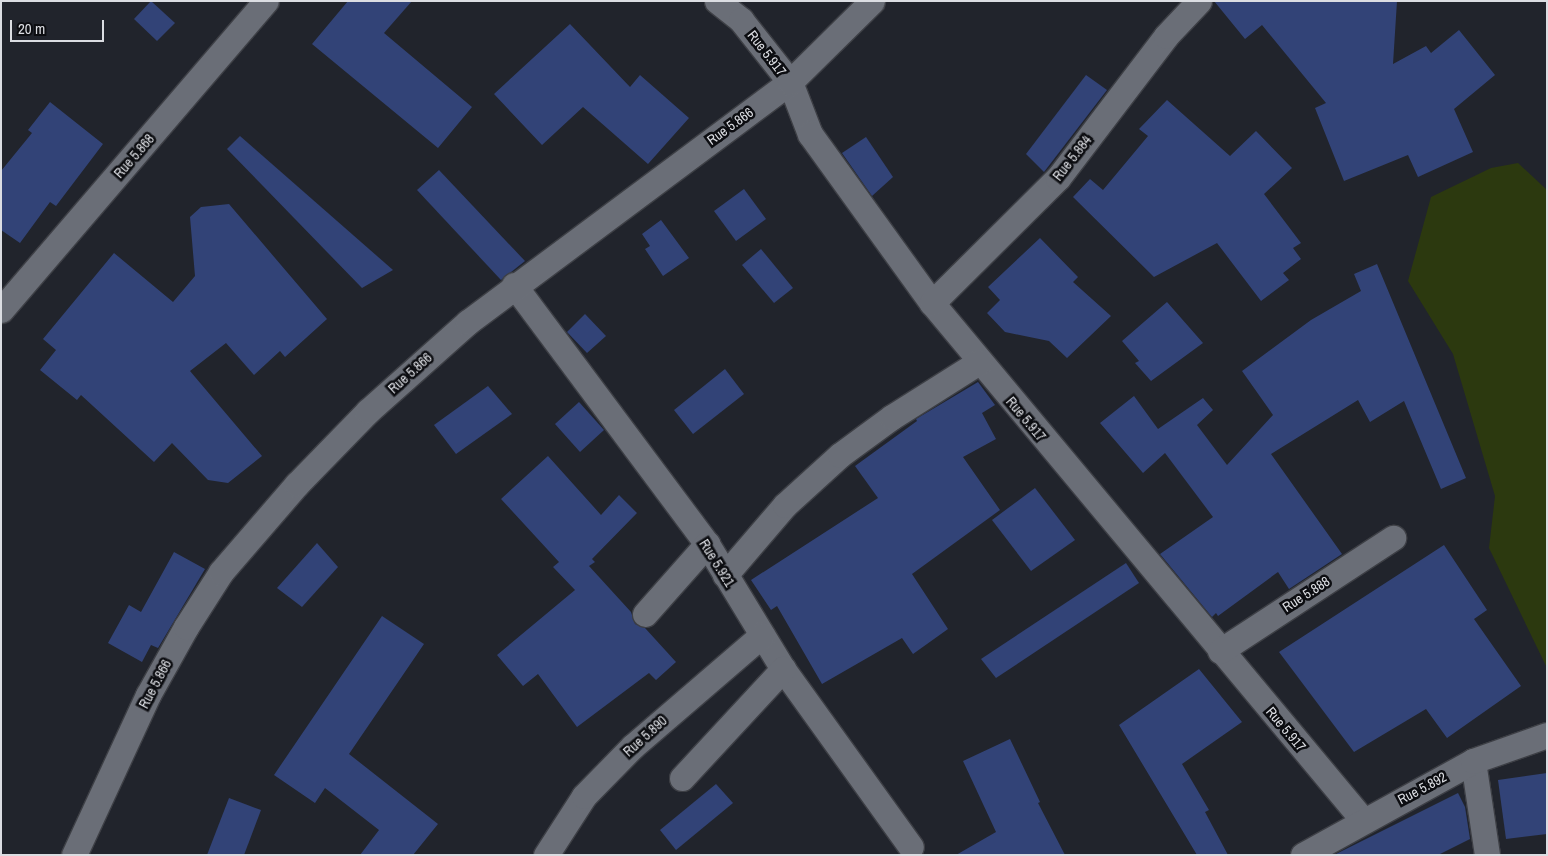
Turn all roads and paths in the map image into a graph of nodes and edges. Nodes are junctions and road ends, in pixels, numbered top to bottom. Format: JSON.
{"nodes":[{"id":1,"x":266,"y":1,"type":"edge"},
{"id":2,"x":717,"y":1,"type":"edge"},
{"id":3,"x":872,"y":1,"type":"edge"},
{"id":4,"x":1199,"y":1,"type":"edge"},
{"id":5,"x":790,"y":82,"type":"junction"},
{"id":6,"x":514,"y":285,"type":"junction"},
{"id":7,"x":932,"y":303,"type":"junction"},
{"id":8,"x":1,"y":310,"type":"edge"},
{"id":9,"x":979,"y":362,"type":"junction"},
{"id":10,"x":1393,"y":538,"type":"dead end"},
{"id":11,"x":707,"y":544,"type":"junction"},
{"id":12,"x":725,"y":575,"type":"junction"},
{"id":13,"x":644,"y":614,"type":"dead end"},
{"id":14,"x":762,"y":635,"type":"junction"},
{"id":15,"x":1220,"y":650,"type":"junction"},
{"id":16,"x":783,"y":669,"type":"junction"},
{"id":17,"x":1547,"y":735,"type":"edge"},
{"id":18,"x":1473,"y":761,"type":"junction"},
{"id":19,"x":682,"y":778,"type":"dead end"},
{"id":20,"x":1362,"y":819,"type":"junction"},
{"id":21,"x":911,"y":847,"type":"dead end"},
{"id":22,"x":74,"y":855,"type":"edge"},
{"id":23,"x":546,"y":855,"type":"edge"},
{"id":24,"x":1303,"y":855,"type":"edge"},
{"id":25,"x":1487,"y":855,"type":"edge"}],
"edges":[{"from":1,"to":8,"type":"street","name":"Rue 5.868"},
{"from":2,"to":5,"type":"street","name":"Rue 5.917"},
{"from":3,"to":5,"type":"street","name":"Rue 5.866"},
{"from":4,"to":7,"type":"street","name":"Rue 5.884"},
{"from":5,"to":6,"type":"street","name":"Rue 5.866"},
{"from":5,"to":7,"type":"street","name":"Rue 5.917"},
{"from":6,"to":11,"type":"street","name":"Rue 5.921"},
{"from":6,"to":22,"type":"street","name":"Rue 5.866"},
{"from":7,"to":9,"type":"street","name":"Rue 5.917"},
{"from":9,"to":12,"type":"street"},
{"from":9,"to":15,"type":"street","name":"Rue 5.917"},
{"from":10,"to":15,"type":"street","name":"Rue 5.888"},
{"from":11,"to":12,"type":"street","name":"Rue 5.921"},
{"from":11,"to":13,"type":"street"},
{"from":12,"to":14,"type":"street","name":"Rue 5.921"},
{"from":14,"to":16,"type":"street","name":"Rue 5.921"},
{"from":14,"to":23,"type":"street","name":"Rue 5.890"},
{"from":15,"to":20,"type":"street","name":"Rue 5.917"},
{"from":16,"to":19,"type":"street"},
{"from":16,"to":21,"type":"street","name":"Rue 5.921"},
{"from":17,"to":18,"type":"street","name":"Rue 5.892"},
{"from":18,"to":20,"type":"street","name":"Rue 5.892"},
{"from":18,"to":25,"type":"street"},
{"from":20,"to":24,"type":"street","name":"Rue 5.892"}]}
